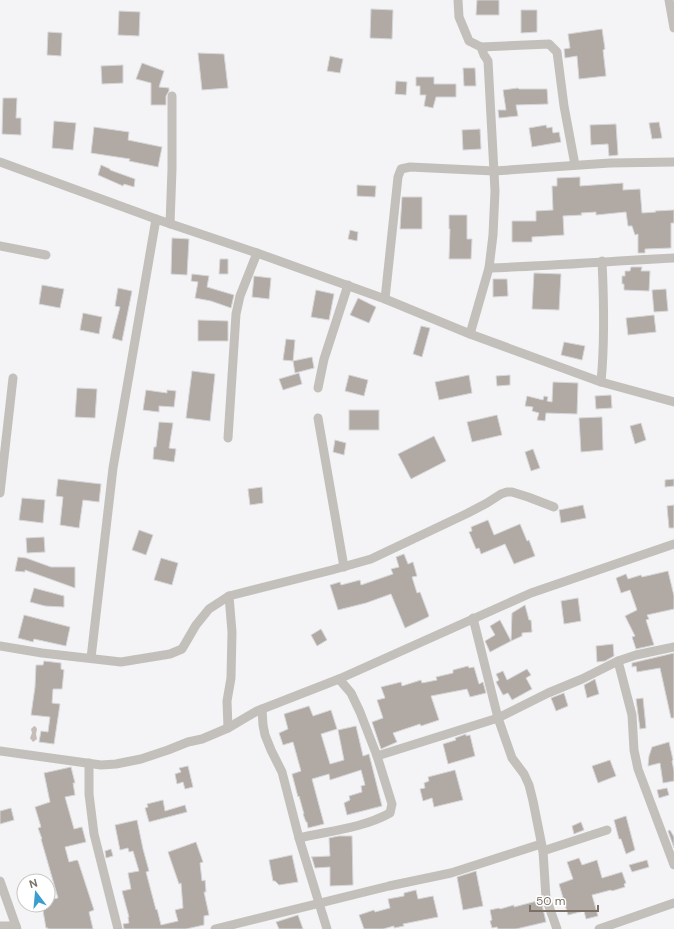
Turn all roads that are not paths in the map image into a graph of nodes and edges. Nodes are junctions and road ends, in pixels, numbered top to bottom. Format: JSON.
{"nodes":[{"id":1,"x":458,"y":0,"type":"edge"},
{"id":2,"x":669,"y":0,"type":"edge"},
{"id":3,"x":674,"y":28,"type":"edge"},
{"id":4,"x":481,"y":47,"type":"junction"},
{"id":5,"x":172,"y":96,"type":"dead end"},
{"id":6,"x":0,"y":162,"type":"edge"},
{"id":7,"x":674,"y":162,"type":"edge"},
{"id":8,"x":575,"y":165,"type":"junction"},
{"id":9,"x":494,"y":171,"type":"junction"},
{"id":10,"x":156,"y":219,"type":"junction"},
{"id":11,"x":170,"y":224,"type":"junction"},
{"id":12,"x":0,"y":246,"type":"edge"},
{"id":13,"x":257,"y":253,"type":"junction"},
{"id":14,"x":46,"y":254,"type":"dead end"},
{"id":15,"x":674,"y":258,"type":"edge"},
{"id":16,"x":602,"y":262,"type":"junction"},
{"id":17,"x":489,"y":268,"type":"junction"},
{"id":18,"x":348,"y":285,"type":"junction"},
{"id":19,"x":385,"y":299,"type":"junction"},
{"id":20,"x":470,"y":334,"type":"junction"},
{"id":21,"x":13,"y":378,"type":"dead end"},
{"id":22,"x":600,"y":382,"type":"junction"},
{"id":23,"x":318,"y":388,"type":"dead end"},
{"id":24,"x":674,"y":402,"type":"edge"},
{"id":25,"x":318,"y":418,"type":"dead end"},
{"id":26,"x":228,"y":438,"type":"dead end"},
{"id":27,"x":0,"y":493,"type":"edge"},
{"id":28,"x":554,"y":507,"type":"dead end"},
{"id":29,"x":674,"y":544,"type":"edge"},
{"id":30,"x":344,"y":567,"type":"junction"},
{"id":31,"x":229,"y":596,"type":"junction"},
{"id":32,"x":474,"y":618,"type":"junction"},
{"id":33,"x":0,"y":646,"type":"edge"},
{"id":34,"x":674,"y":647,"type":"edge"},
{"id":35,"x":91,"y":658,"type":"junction"},
{"id":36,"x":618,"y":661,"type":"junction"},
{"id":37,"x":339,"y":680,"type":"junction"},
{"id":38,"x":262,"y":709,"type":"junction"},
{"id":39,"x":498,"y":718,"type":"junction"},
{"id":40,"x":228,"y":728,"type":"junction"},
{"id":41,"x":0,"y":751,"type":"edge"},
{"id":42,"x":377,"y":756,"type":"junction"},
{"id":43,"x":89,"y":763,"type":"junction"},
{"id":44,"x":606,"y":830,"type":"dead end"},
{"id":45,"x":299,"y":838,"type":"junction"},
{"id":46,"x":542,"y":847,"type":"junction"},
{"id":47,"x":674,"y":865,"type":"edge"},
{"id":48,"x":0,"y":881,"type":"edge"},
{"id":49,"x":320,"y":903,"type":"junction"},
{"id":50,"x":674,"y":903,"type":"edge"},
{"id":51,"x":0,"y":926,"type":"edge"},
{"id":52,"x":228,"y":927,"type":"edge"},
{"id":53,"x":16,"y":928,"type":"edge"},
{"id":54,"x":118,"y":929,"type":"edge"},
{"id":55,"x":215,"y":929,"type":"edge"},
{"id":56,"x":327,"y":929,"type":"edge"},
{"id":57,"x":557,"y":929,"type":"edge"},
{"id":58,"x":599,"y":929,"type":"edge"}],
"edges":[{"from":1,"to":4,"type":"street"},
{"from":2,"to":3,"type":"street"},
{"from":4,"to":8,"type":"street"},
{"from":4,"to":9,"type":"street"},
{"from":5,"to":11,"type":"street"},
{"from":6,"to":10,"type":"street"},
{"from":7,"to":8,"type":"street"},
{"from":8,"to":9,"type":"street"},
{"from":9,"to":17,"type":"street"},
{"from":9,"to":19,"type":"street"},
{"from":10,"to":11,"type":"street"},
{"from":10,"to":35,"type":"street"},
{"from":11,"to":13,"type":"street"},
{"from":12,"to":14,"type":"street"},
{"from":13,"to":18,"type":"street"},
{"from":13,"to":26,"type":"street"},
{"from":15,"to":16,"type":"street"},
{"from":16,"to":17,"type":"street"},
{"from":16,"to":22,"type":"street"},
{"from":17,"to":20,"type":"street"},
{"from":18,"to":19,"type":"street"},
{"from":18,"to":23,"type":"street"},
{"from":19,"to":20,"type":"street"},
{"from":20,"to":22,"type":"street"},
{"from":21,"to":27,"type":"street"},
{"from":22,"to":24,"type":"street"},
{"from":25,"to":30,"type":"street"},
{"from":28,"to":30,"type":"street"},
{"from":29,"to":32,"type":"street"},
{"from":30,"to":31,"type":"street"},
{"from":31,"to":35,"type":"street"},
{"from":31,"to":40,"type":"street"},
{"from":32,"to":37,"type":"street"},
{"from":32,"to":39,"type":"street"},
{"from":33,"to":35,"type":"street"},
{"from":34,"to":36,"type":"street"},
{"from":36,"to":39,"type":"street"},
{"from":36,"to":47,"type":"street"},
{"from":37,"to":38,"type":"street"},
{"from":37,"to":42,"type":"street"},
{"from":38,"to":40,"type":"street"},
{"from":38,"to":45,"type":"street"},
{"from":39,"to":42,"type":"street"},
{"from":39,"to":46,"type":"street"},
{"from":40,"to":43,"type":"street"},
{"from":41,"to":43,"type":"street"},
{"from":42,"to":45,"type":"street"},
{"from":43,"to":54,"type":"street"},
{"from":44,"to":46,"type":"street"},
{"from":45,"to":49,"type":"street"},
{"from":46,"to":49,"type":"street"},
{"from":46,"to":57,"type":"street"},
{"from":48,"to":53,"type":"street"},
{"from":49,"to":52,"type":"street"},
{"from":49,"to":56,"type":"street"},
{"from":50,"to":58,"type":"street"},
{"from":51,"to":53,"type":"street"},
{"from":52,"to":55,"type":"street"}]}
